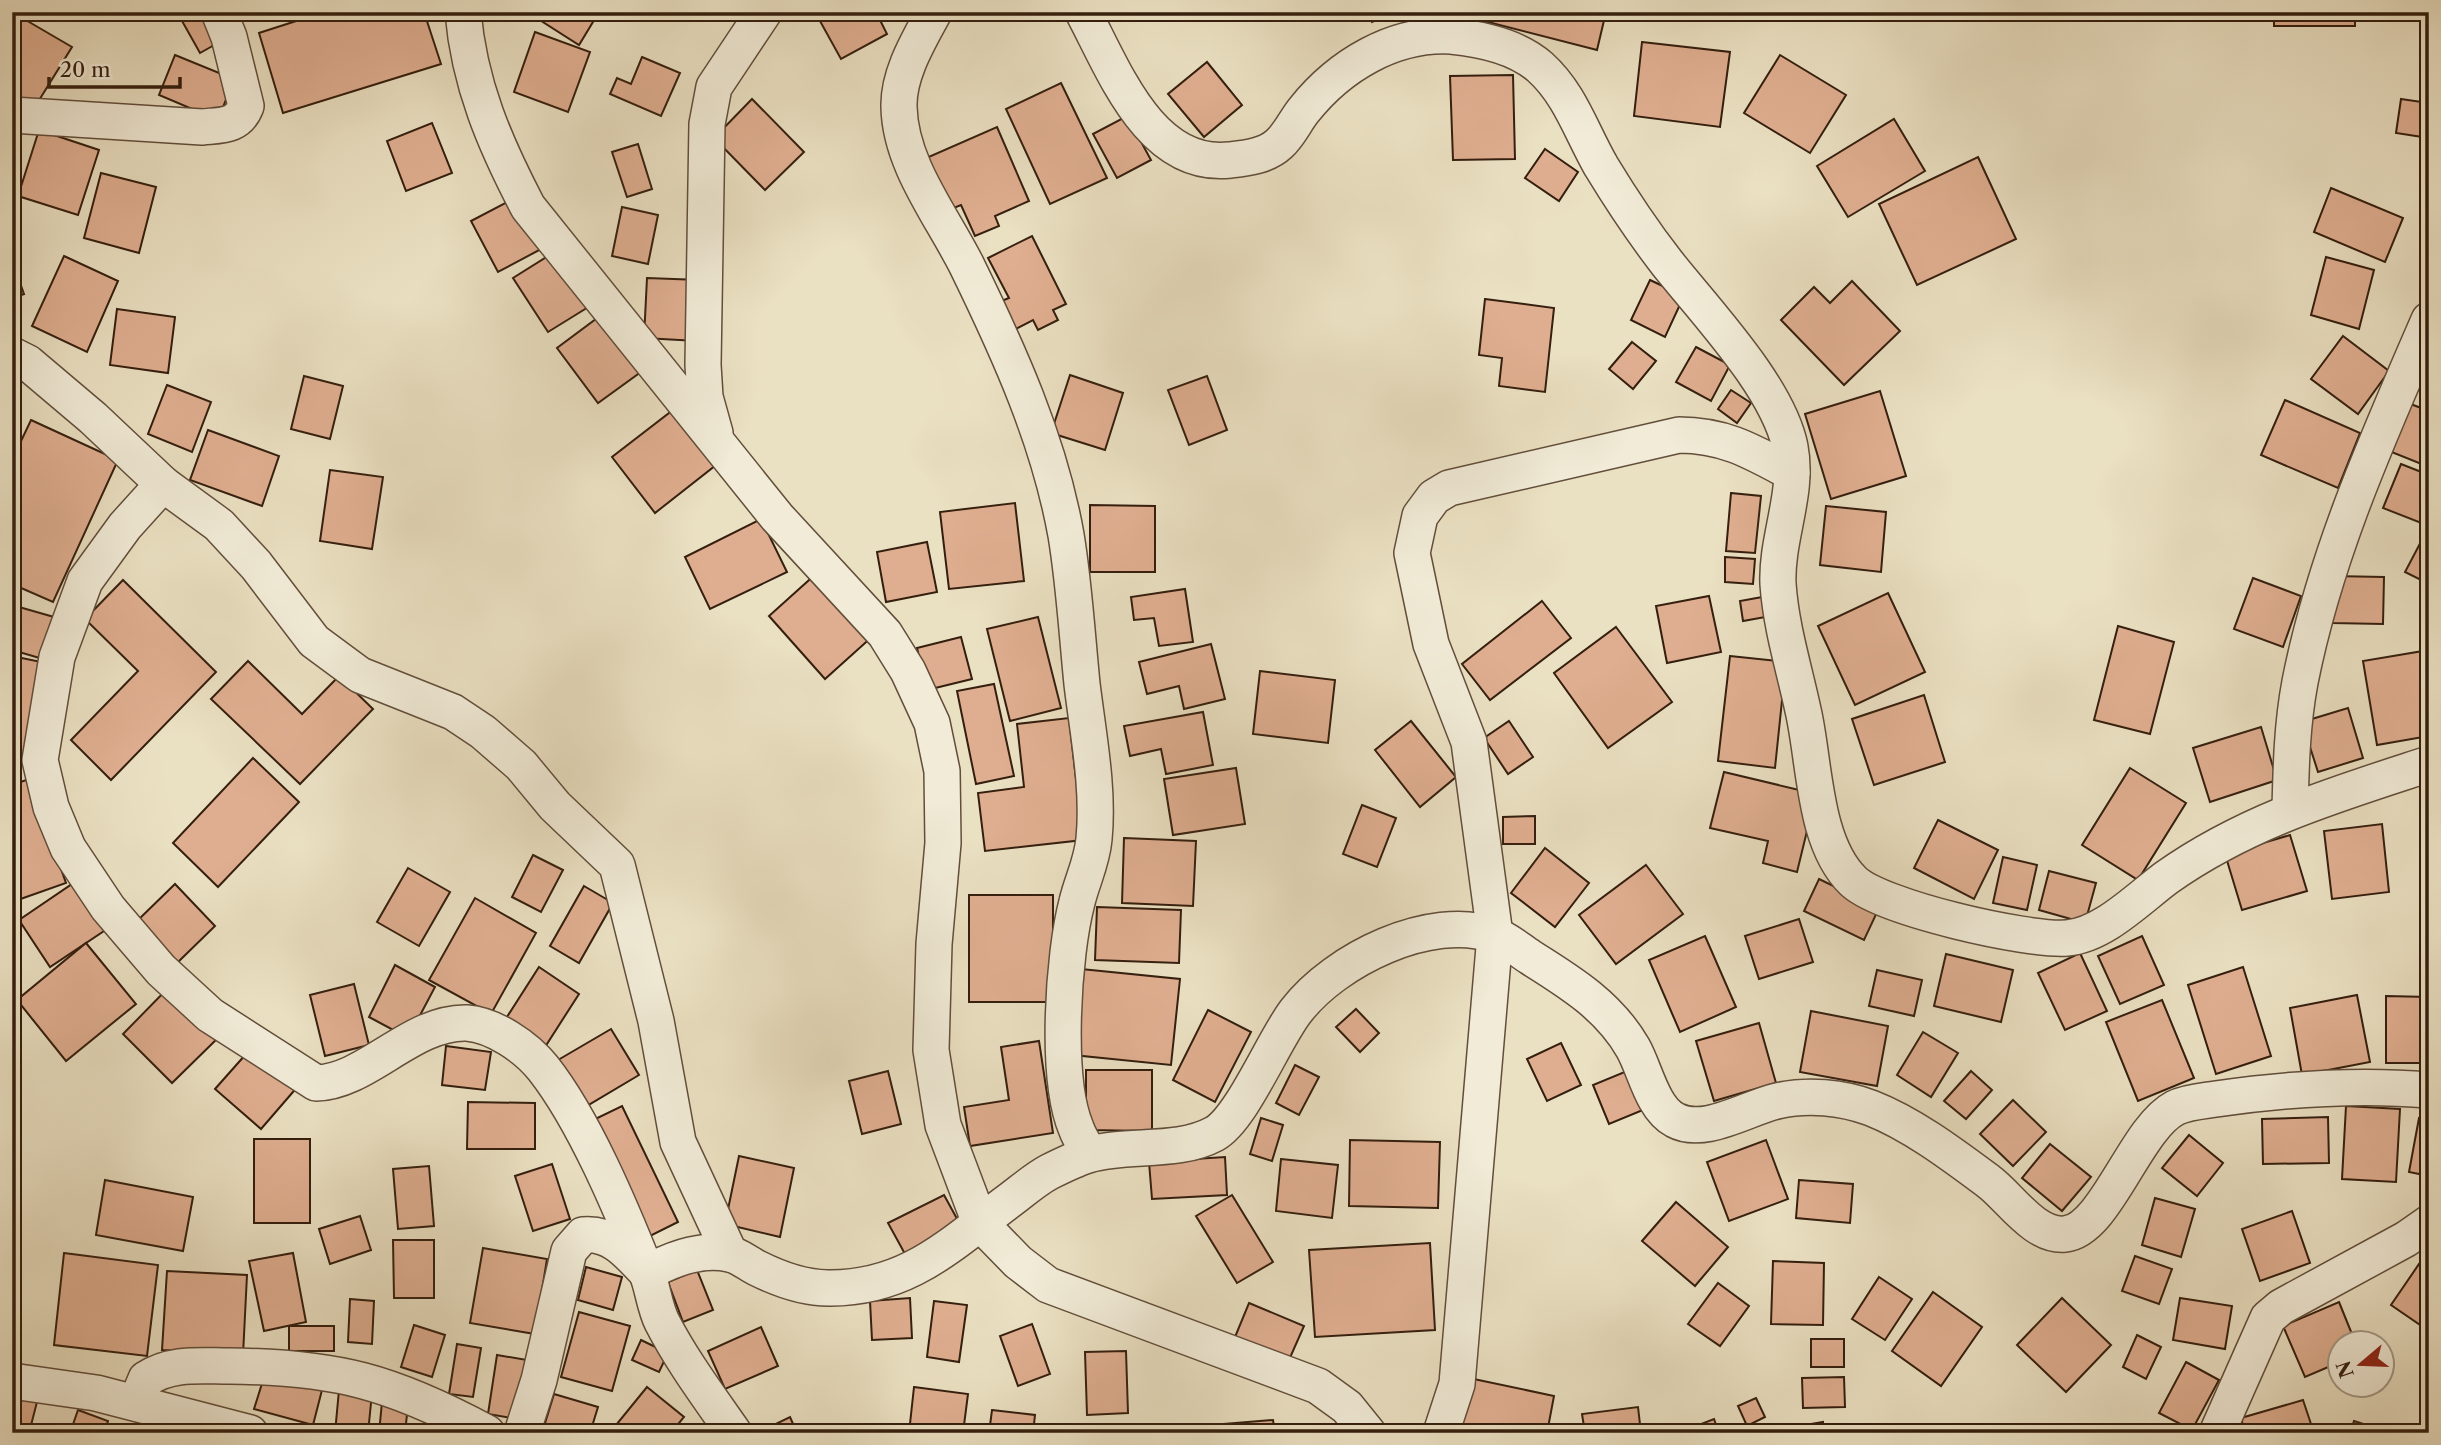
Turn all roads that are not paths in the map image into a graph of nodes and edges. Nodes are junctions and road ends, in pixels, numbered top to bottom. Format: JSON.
{"nodes":[{"id":1,"x":219,"y":12,"type":"edge"},
{"id":2,"x":463,"y":12,"type":"edge"},
{"id":3,"x":764,"y":12,"type":"edge"},
{"id":4,"x":934,"y":12,"type":"edge"},
{"id":5,"x":1083,"y":12,"type":"edge"},
{"id":6,"x":12,"y":115,"type":"edge"},
{"id":7,"x":2429,"y":320,"type":"edge"},
{"id":8,"x":12,"y":355,"type":"edge"},
{"id":9,"x":718,"y":443,"type":"junction"},
{"id":10,"x":1792,"y":473,"type":"junction"},
{"id":11,"x":163,"y":484,"type":"junction"},
{"id":12,"x":2429,"y":764,"type":"edge"},
{"id":13,"x":2290,"y":810,"type":"junction"},
{"id":14,"x":1495,"y":935,"type":"junction"},
{"id":15,"x":2429,"y":1090,"type":"edge"},
{"id":16,"x":1090,"y":1154,"type":"junction"},
{"id":17,"x":980,"y":1223,"type":"junction"},
{"id":18,"x":2429,"y":1223,"type":"edge"},
{"id":19,"x":730,"y":1254,"type":"junction"},
{"id":20,"x":647,"y":1273,"type":"junction"},
{"id":21,"x":12,"y":1381,"type":"edge"},
{"id":22,"x":136,"y":1403,"type":"junction"},
{"id":23,"x":250,"y":1433,"type":"edge"},
{"id":24,"x":487,"y":1433,"type":"edge"},
{"id":25,"x":522,"y":1433,"type":"edge"},
{"id":26,"x":734,"y":1433,"type":"edge"},
{"id":27,"x":1368,"y":1433,"type":"edge"},
{"id":28,"x":1441,"y":1433,"type":"edge"},
{"id":29,"x":2217,"y":1433,"type":"edge"}],
"edges":[{"from":1,"to":6,"type":"street"},
{"from":2,"to":9,"type":"street"},
{"from":3,"to":9,"type":"street"},
{"from":4,"to":16,"type":"street"},
{"from":5,"to":10,"type":"street"},
{"from":7,"to":13,"type":"street"},
{"from":8,"to":11,"type":"street"},
{"from":9,"to":17,"type":"street"},
{"from":10,"to":13,"type":"street"},
{"from":10,"to":14,"type":"street"},
{"from":11,"to":19,"type":"street"},
{"from":11,"to":20,"type":"street"},
{"from":12,"to":13,"type":"street"},
{"from":14,"to":15,"type":"street"},
{"from":14,"to":16,"type":"street"},
{"from":14,"to":28,"type":"street"},
{"from":16,"to":17,"type":"street"},
{"from":17,"to":19,"type":"street"},
{"from":17,"to":27,"type":"street"},
{"from":18,"to":29,"type":"street"},
{"from":19,"to":20,"type":"street"},
{"from":20,"to":25,"type":"street"},
{"from":20,"to":26,"type":"street"},
{"from":21,"to":22,"type":"street"},
{"from":22,"to":23,"type":"street"},
{"from":22,"to":24,"type":"street"}]}
